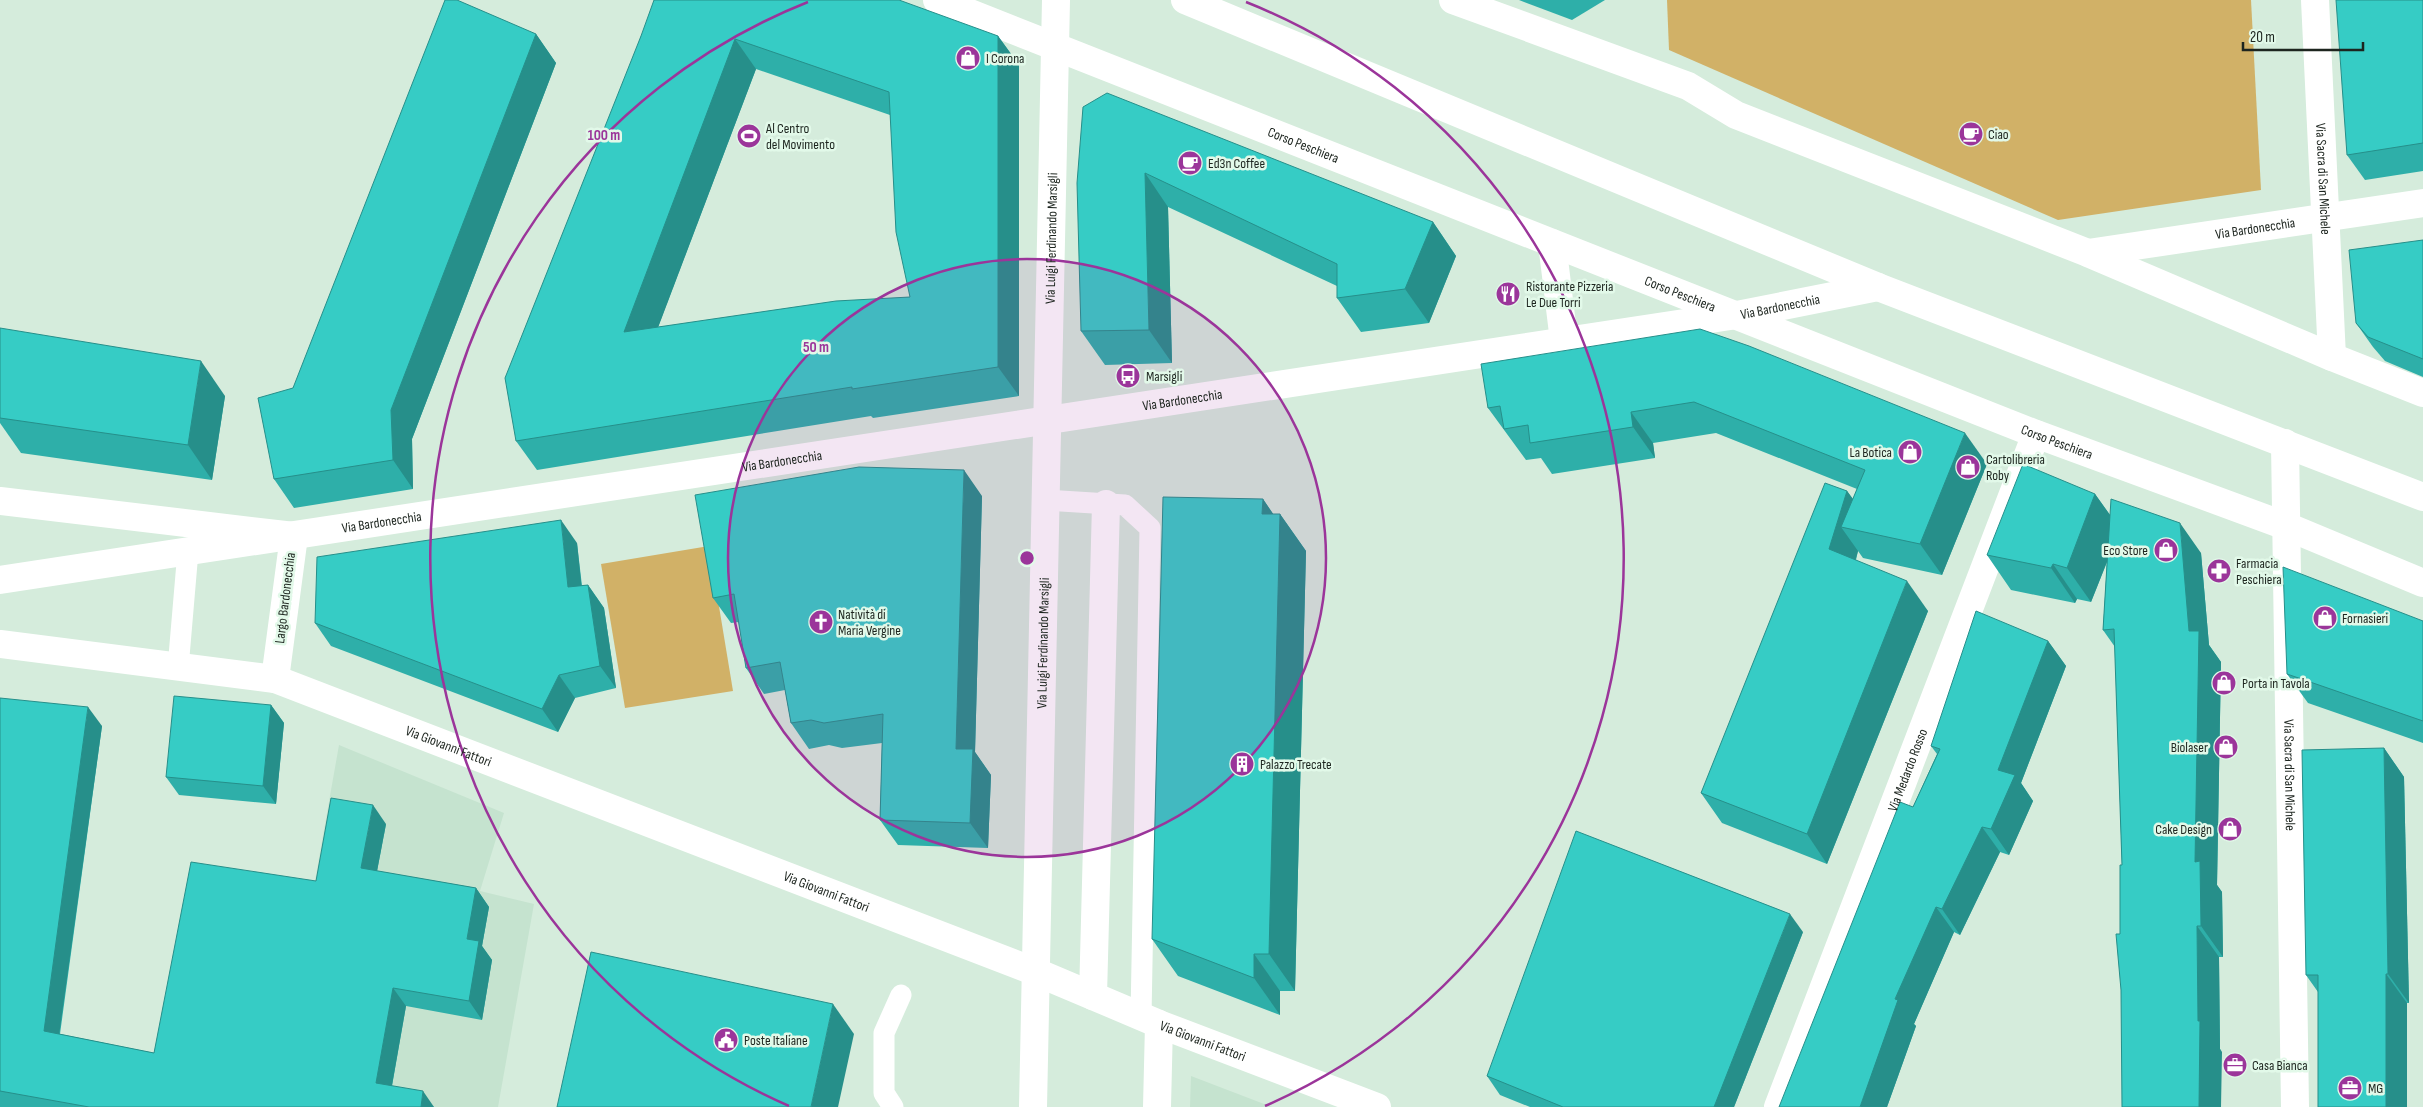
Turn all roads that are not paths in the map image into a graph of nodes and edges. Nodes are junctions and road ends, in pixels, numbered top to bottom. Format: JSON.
{"nodes":[{"id":1,"x":938,"y":0,"type":"edge"},
{"id":2,"x":1056,"y":0,"type":"edge"},
{"id":3,"x":1185,"y":0,"type":"edge"},
{"id":4,"x":1453,"y":0,"type":"edge"},
{"id":5,"x":2315,"y":0,"type":"edge"},
{"id":6,"x":1054,"y":48,"type":"junction"},
{"id":7,"x":2423,"y":203,"type":"edge"},
{"id":8,"x":2326,"y":218,"type":"junction"},
{"id":9,"x":1552,"y":242,"type":"junction"},
{"id":10,"x":2088,"y":253,"type":"junction"},
{"id":11,"x":1878,"y":287,"type":"junction"},
{"id":12,"x":1737,"y":315,"type":"junction"},
{"id":13,"x":1564,"y":341,"type":"junction"},
{"id":14,"x":2332,"y":357,"type":"junction"},
{"id":15,"x":2423,"y":393,"type":"edge"},
{"id":16,"x":1047,"y":418,"type":"junction"},
{"id":17,"x":2036,"y":434,"type":"junction"},
{"id":18,"x":2285,"y":443,"type":"junction"},
{"id":19,"x":2423,"y":497,"type":"edge"},
{"id":20,"x":1045,"y":500,"type":"junction"},
{"id":21,"x":0,"y":501,"type":"edge"},
{"id":22,"x":1106,"y":504,"type":"junction"},
{"id":23,"x":2286,"y":526,"type":"junction"},
{"id":24,"x":294,"y":536,"type":"junction"},
{"id":25,"x":188,"y":551,"type":"junction"},
{"id":26,"x":0,"y":580,"type":"edge"},
{"id":27,"x":2423,"y":583,"type":"edge"},
{"id":28,"x":0,"y":644,"type":"edge"},
{"id":29,"x":178,"y":668,"type":"junction"},
{"id":30,"x":275,"y":679,"type":"junction"},
{"id":31,"x":1036,"y":972,"type":"junction"},
{"id":32,"x":901,"y":995,"type":"dead end"},
{"id":33,"x":1093,"y":996,"type":"junction"},
{"id":34,"x":1150,"y":1020,"type":"junction"},
{"id":35,"x":893,"y":1107,"type":"edge"},
{"id":36,"x":1033,"y":1107,"type":"edge"},
{"id":37,"x":1156,"y":1107,"type":"edge"},
{"id":38,"x":1377,"y":1107,"type":"edge"},
{"id":39,"x":1778,"y":1107,"type":"edge"},
{"id":40,"x":2295,"y":1107,"type":"edge"}],
"edges":[{"from":1,"to":6,"type":"street","name":"Corso Peschiera"},
{"from":2,"to":6,"type":"street","name":"Via Luigi Ferdinando Marsigli"},
{"from":3,"to":11,"type":"street"},
{"from":4,"to":10,"type":"street"},
{"from":5,"to":8,"type":"street","name":"Via Sacra di San Michele"},
{"from":6,"to":9,"type":"street","name":"Corso Peschiera"},
{"from":6,"to":16,"type":"street","name":"Via Luigi Ferdinando Marsigli"},
{"from":7,"to":8,"type":"street","name":"Via Bardonecchia"},
{"from":8,"to":10,"type":"street","name":"Via Bardonecchia"},
{"from":8,"to":14,"type":"street","name":"Via Sacra di San Michele"},
{"from":9,"to":12,"type":"street","name":"Corso Peschiera"},
{"from":9,"to":13,"type":"street"},
{"from":10,"to":14,"type":"street"},
{"from":11,"to":12,"type":"street","name":"Via Bardonecchia"},
{"from":11,"to":18,"type":"street"},
{"from":12,"to":13,"type":"street","name":"Via Bardonecchia"},
{"from":12,"to":17,"type":"street","name":"Corso Peschiera"},
{"from":13,"to":16,"type":"street","name":"Via Bardonecchia"},
{"from":14,"to":15,"type":"street"},
{"from":16,"to":20,"type":"street","name":"Via Luigi Ferdinando Marsigli"},
{"from":16,"to":24,"type":"street","name":"Via Bardonecchia"},
{"from":17,"to":23,"type":"street","name":"Corso Peschiera"},
{"from":17,"to":39,"type":"street","name":"Via Medardo Rosso"},
{"from":18,"to":19,"type":"street"},
{"from":18,"to":23,"type":"street","name":"Via Sacra di San Michele"},
{"from":20,"to":22,"type":"lane"},
{"from":20,"to":31,"type":"street","name":"Via Luigi Ferdinando Marsigli"},
{"from":21,"to":24,"type":"street","name":"Largo Bardonecchia"},
{"from":22,"to":33,"type":"street"},
{"from":22,"to":34,"type":"lane"},
{"from":23,"to":27,"type":"street","name":"Corso Peschiera"},
{"from":23,"to":40,"type":"street","name":"Via Sacra di San Michele"},
{"from":24,"to":25,"type":"street","name":"Via Bardonecchia"},
{"from":24,"to":30,"type":"street","name":"Largo Bardonecchia"},
{"from":25,"to":26,"type":"street","name":"Via Bardonecchia"},
{"from":25,"to":29,"type":"lane"},
{"from":28,"to":29,"type":"street"},
{"from":29,"to":30,"type":"street"},
{"from":30,"to":31,"type":"street","name":"Via Giovanni Fattori"},
{"from":31,"to":33,"type":"street","name":"Via Giovanni Fattori"},
{"from":31,"to":36,"type":"street","name":"Via Luigi Ferdinando Marsigli"},
{"from":32,"to":35,"type":"lane"},
{"from":33,"to":34,"type":"street","name":"Via Giovanni Fattori"},
{"from":34,"to":37,"type":"street"},
{"from":34,"to":38,"type":"street","name":"Via Giovanni Fattori"}]}
